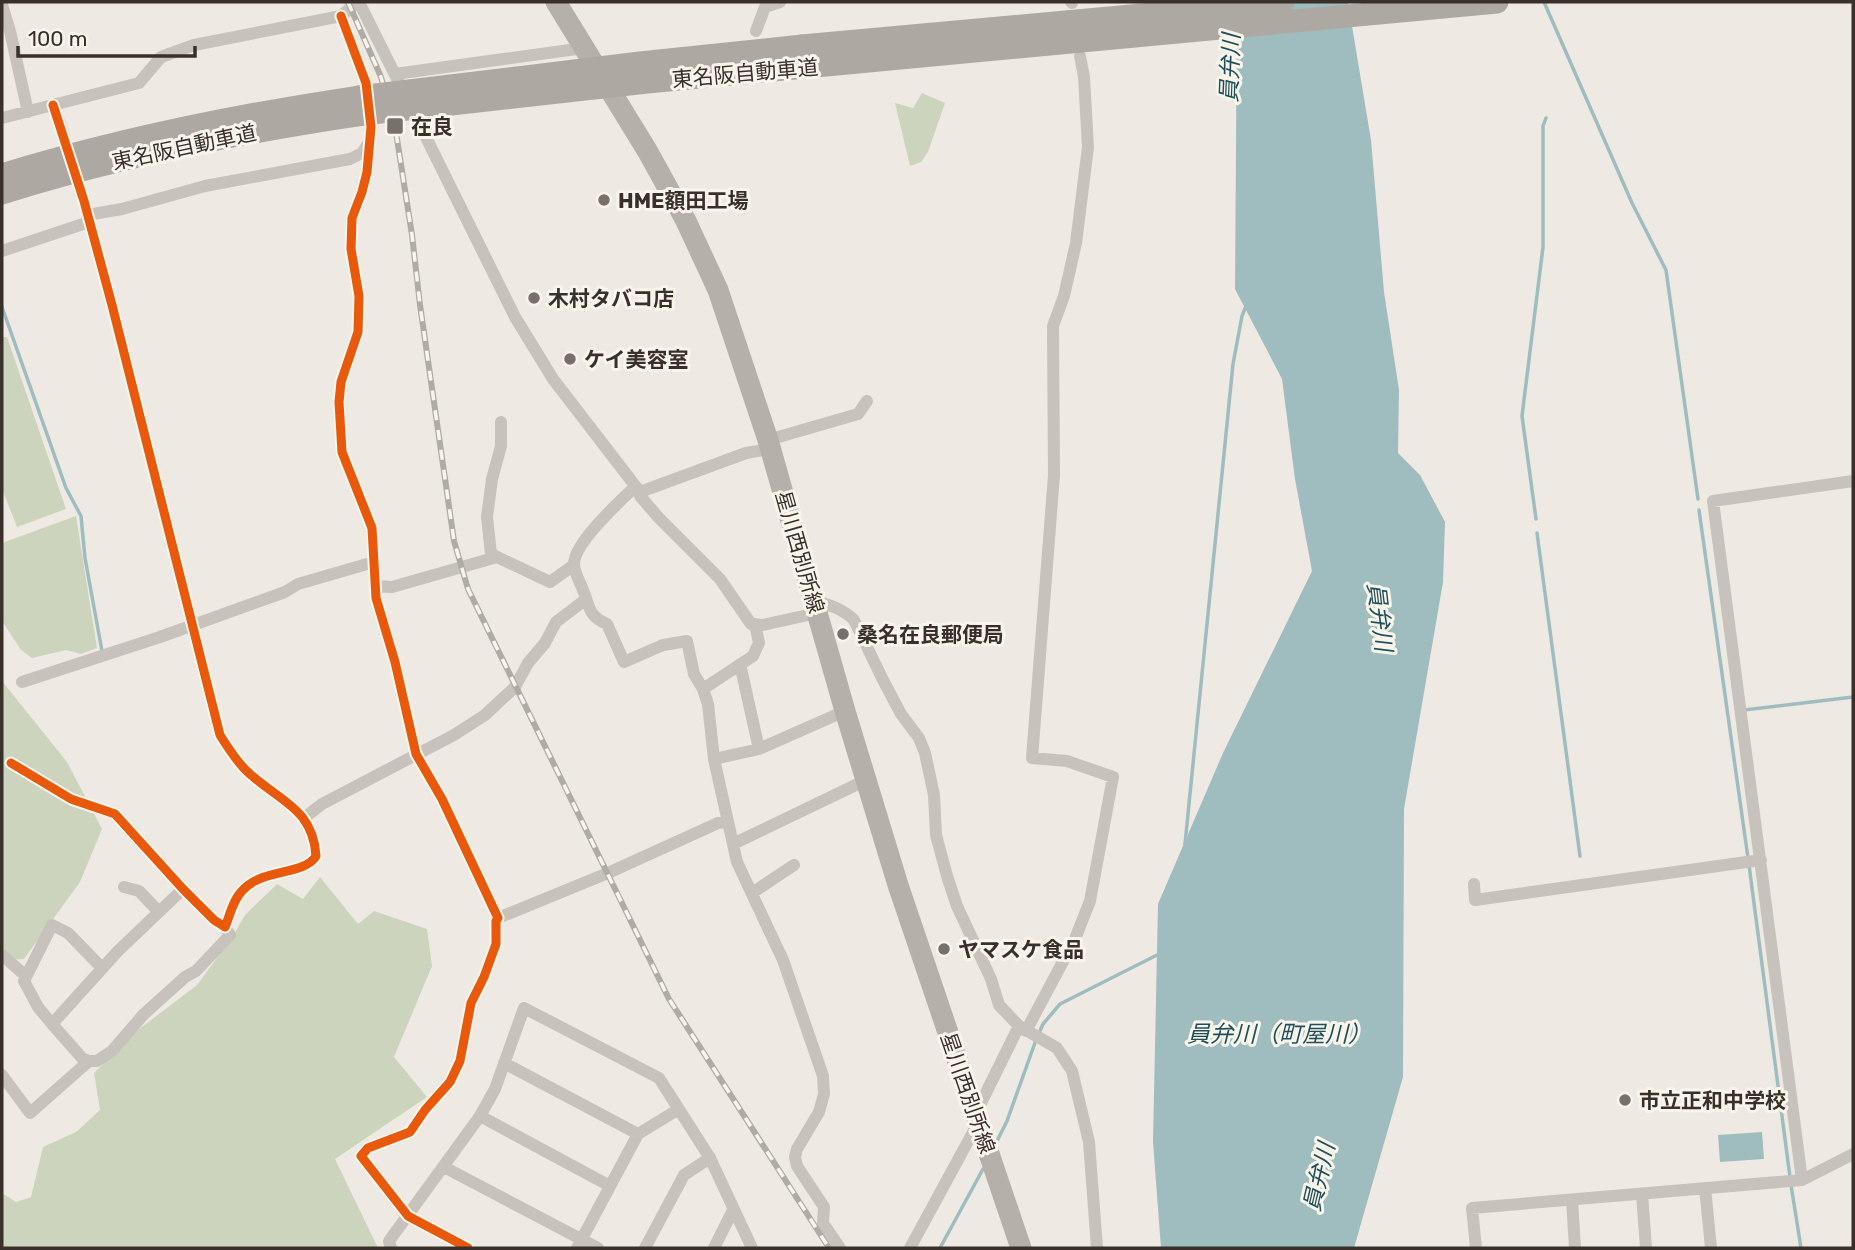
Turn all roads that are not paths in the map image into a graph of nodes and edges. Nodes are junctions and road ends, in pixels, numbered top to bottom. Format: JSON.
{"nodes":[{"id":1,"x":359,"y":2,"type":"edge"},
{"id":2,"x":556,"y":2,"type":"edge"},
{"id":3,"x":780,"y":2,"type":"edge"},
{"id":4,"x":1283,"y":2,"type":"edge"},
{"id":5,"x":1497,"y":2,"type":"edge"},
{"id":6,"x":2,"y":5,"type":"edge"},
{"id":7,"x":341,"y":16,"type":"junction"},
{"id":8,"x":1174,"y":21,"type":"junction"},
{"id":9,"x":5,"y":23,"type":"edge"},
{"id":10,"x":756,"y":31,"type":"dead end"},
{"id":11,"x":584,"y":48,"type":"junction"},
{"id":12,"x":1080,"y":56,"type":"dead end"},
{"id":13,"x":395,"y":74,"type":"junction"},
{"id":14,"x":54,"y":106,"type":"junction"},
{"id":15,"x":361,"y":106,"type":"junction"},
{"id":16,"x":28,"y":112,"type":"junction"},
{"id":17,"x":2,"y":118,"type":"edge"},
{"id":18,"x":61,"y":127,"type":"tunnel mouth"},
{"id":19,"x":369,"y":143,"type":"junction"},
{"id":20,"x":2,"y":175,"type":"edge"},
{"id":21,"x":2,"y":193,"type":"edge"},
{"id":22,"x":84,"y":201,"type":"tunnel mouth"},
{"id":23,"x":88,"y":218,"type":"junction"},
{"id":24,"x":2,"y":251,"type":"edge"},
{"id":25,"x":867,"y":401,"type":"dead end"},
{"id":26,"x":501,"y":422,"type":"dead end"},
{"id":27,"x":769,"y":445,"type":"junction"},
{"id":28,"x":1853,"y":481,"type":"edge"},
{"id":29,"x":638,"y":489,"type":"junction"},
{"id":30,"x":497,"y":557,"type":"junction"},
{"id":31,"x":374,"y":562,"type":"junction"},
{"id":32,"x":574,"y":565,"type":"junction"},
{"id":33,"x":376,"y":586,"type":"junction"},
{"id":34,"x":585,"y":600,"type":"junction"},
{"id":35,"x":816,"y":608,"type":"junction"},
{"id":36,"x":755,"y":624,"type":"junction"},
{"id":37,"x":192,"y":626,"type":"junction"},
{"id":38,"x":740,"y":664,"type":"junction"},
{"id":39,"x":22,"y":682,"type":"dead end"},
{"id":40,"x":703,"y":689,"type":"junction"},
{"id":41,"x":845,"y":711,"type":"junction"},
{"id":42,"x":760,"y":748,"type":"junction"},
{"id":43,"x":416,"y":754,"type":"junction"},
{"id":44,"x":713,"y":759,"type":"junction"},
{"id":45,"x":11,"y":763,"type":"dead end"},
{"id":46,"x":866,"y":780,"type":"junction"},
{"id":47,"x":304,"y":818,"type":"junction"},
{"id":48,"x":727,"y":821,"type":"junction"},
{"id":49,"x":733,"y":844,"type":"junction"},
{"id":50,"x":1752,"y":861,"type":"junction"},
{"id":51,"x":794,"y":865,"type":"dead end"},
{"id":52,"x":1474,"y":884,"type":"dead end"},
{"id":53,"x":124,"y":887,"type":"dead end"},
{"id":54,"x":183,"y":889,"type":"junction"},
{"id":55,"x":752,"y":893,"type":"junction"},
{"id":56,"x":159,"y":912,"type":"junction"},
{"id":57,"x":498,"y":918,"type":"junction"},
{"id":58,"x":225,"y":926,"type":"junction"},
{"id":59,"x":2,"y":955,"type":"edge"},
{"id":60,"x":102,"y":968,"type":"junction"},
{"id":61,"x":26,"y":976,"type":"junction"},
{"id":62,"x":52,"y":1024,"type":"junction"},
{"id":63,"x":1030,"y":1032,"type":"junction"},
{"id":64,"x":89,"y":1061,"type":"junction"},
{"id":65,"x":504,"y":1063,"type":"junction"},
{"id":66,"x":2,"y":1074,"type":"edge"},
{"id":67,"x":679,"y":1109,"type":"junction"},
{"id":68,"x":480,"y":1116,"type":"junction"},
{"id":69,"x":976,"y":1119,"type":"junction"},
{"id":70,"x":638,"y":1134,"type":"junction"},
{"id":71,"x":1853,"y":1154,"type":"edge"},
{"id":72,"x":710,"y":1158,"type":"junction"},
{"id":73,"x":443,"y":1167,"type":"junction"},
{"id":74,"x":1795,"y":1181,"type":"junction"},
{"id":75,"x":610,"y":1186,"type":"junction"},
{"id":76,"x":1705,"y":1188,"type":"junction"},
{"id":77,"x":1642,"y":1194,"type":"junction"},
{"id":78,"x":1572,"y":1200,"type":"junction"},
{"id":79,"x":733,"y":1210,"type":"junction"},
{"id":80,"x":408,"y":1216,"type":"junction"},
{"id":81,"x":579,"y":1244,"type":"edge"},
{"id":82,"x":391,"y":1248,"type":"edge"},
{"id":83,"x":468,"y":1248,"type":"edge"},
{"id":84,"x":598,"y":1248,"type":"edge"},
{"id":85,"x":645,"y":1248,"type":"edge"},
{"id":86,"x":714,"y":1248,"type":"edge"},
{"id":87,"x":752,"y":1248,"type":"edge"},
{"id":88,"x":840,"y":1248,"type":"edge"},
{"id":89,"x":910,"y":1248,"type":"edge"},
{"id":90,"x":1021,"y":1248,"type":"edge"},
{"id":91,"x":1097,"y":1248,"type":"edge"},
{"id":92,"x":1476,"y":1248,"type":"edge"},
{"id":93,"x":1575,"y":1248,"type":"edge"},
{"id":94,"x":1646,"y":1248,"type":"edge"},
{"id":95,"x":1711,"y":1248,"type":"edge"}],
"edges":[{"from":1,"to":7,"type":"street"},
{"from":1,"to":13,"type":"street"},
{"from":2,"to":11,"type":"main road","name":"星川西別所線"},
{"from":3,"to":10,"type":"street"},
{"from":4,"to":8,"type":"highway","name":"東名阪自動車道"},
{"from":5,"to":8,"type":"highway","name":"東名阪自動車道"},
{"from":6,"to":9,"type":"street"},
{"from":7,"to":14,"type":"street"},
{"from":7,"to":19,"type":"street"},
{"from":8,"to":15,"type":"highway","name":"東名阪自動車道","bridge":true},
{"from":9,"to":16,"type":"street"},
{"from":11,"to":13,"type":"street"},
{"from":11,"to":27,"type":"main road","name":"星川西別所線"},
{"from":12,"to":63,"type":"street"},
{"from":13,"to":29,"type":"street"},
{"from":14,"to":16,"type":"street"},
{"from":14,"to":18,"type":"street"},
{"from":15,"to":20,"type":"highway","name":"東名阪自動車道"},
{"from":15,"to":21,"type":"highway","name":"東名阪自動車道"},
{"from":16,"to":17,"type":"street"},
{"from":19,"to":23,"type":"street"},
{"from":19,"to":31,"type":"street"},
{"from":22,"to":23,"type":"street"},
{"from":23,"to":24,"type":"street"},
{"from":23,"to":37,"type":"street"},
{"from":25,"to":27,"type":"street"},
{"from":26,"to":30,"type":"street"},
{"from":27,"to":29,"type":"street"},
{"from":27,"to":35,"type":"main road","name":"星川西別所線"},
{"from":28,"to":50,"type":"street"},
{"from":29,"to":32,"type":"street"},
{"from":29,"to":36,"type":"street"},
{"from":30,"to":32,"type":"street"},
{"from":30,"to":33,"type":"street"},
{"from":31,"to":33,"type":"street"},
{"from":31,"to":37,"type":"street"},
{"from":32,"to":34,"type":"street"},
{"from":33,"to":43,"type":"street"},
{"from":34,"to":40,"type":"street"},
{"from":34,"to":43,"type":"street"},
{"from":35,"to":36,"type":"street"},
{"from":35,"to":41,"type":"main road","name":"星川西別所線"},
{"from":35,"to":63,"type":"street"},
{"from":36,"to":38,"type":"street"},
{"from":37,"to":39,"type":"street"},
{"from":37,"to":47,"type":"street"},
{"from":38,"to":40,"type":"street"},
{"from":38,"to":42,"type":"street"},
{"from":40,"to":44,"type":"street"},
{"from":41,"to":42,"type":"street"},
{"from":41,"to":46,"type":"main road","name":"星川西別所線"},
{"from":42,"to":44,"type":"street"},
{"from":43,"to":47,"type":"street"},
{"from":43,"to":57,"type":"street"},
{"from":44,"to":48,"type":"street"},
{"from":45,"to":54,"type":"street"},
{"from":46,"to":49,"type":"street"},
{"from":46,"to":69,"type":"main road","name":"星川西別所線"},
{"from":47,"to":58,"type":"street"},
{"from":48,"to":49,"type":"street"},
{"from":48,"to":57,"type":"street"},
{"from":49,"to":55,"type":"street"},
{"from":50,"to":52,"type":"street"},
{"from":50,"to":74,"type":"street"},
{"from":51,"to":55,"type":"street"},
{"from":53,"to":56,"type":"street"},
{"from":54,"to":56,"type":"street"},
{"from":54,"to":58,"type":"street"},
{"from":55,"to":88,"type":"street"},
{"from":56,"to":60,"type":"street"},
{"from":57,"to":80,"type":"street"},
{"from":58,"to":64,"type":"street"},
{"from":59,"to":61,"type":"street"},
{"from":60,"to":61,"type":"street"},
{"from":60,"to":62,"type":"street"},
{"from":61,"to":62,"type":"street"},
{"from":62,"to":64,"type":"street"},
{"from":63,"to":69,"type":"street"},
{"from":63,"to":91,"type":"street"},
{"from":64,"to":66,"type":"street"},
{"from":65,"to":67,"type":"street"},
{"from":65,"to":68,"type":"street"},
{"from":65,"to":70,"type":"street"},
{"from":67,"to":70,"type":"street"},
{"from":67,"to":72,"type":"street"},
{"from":68,"to":73,"type":"street"},
{"from":68,"to":75,"type":"street"},
{"from":69,"to":89,"type":"street"},
{"from":69,"to":90,"type":"main road","name":"星川西別所線"},
{"from":70,"to":75,"type":"street"},
{"from":71,"to":74,"type":"street"},
{"from":72,"to":79,"type":"street"},
{"from":72,"to":85,"type":"street"},
{"from":73,"to":80,"type":"street"},
{"from":73,"to":81,"type":"street"},
{"from":74,"to":76,"type":"street"},
{"from":75,"to":81,"type":"street"},
{"from":76,"to":77,"type":"street"},
{"from":76,"to":95,"type":"street"},
{"from":77,"to":78,"type":"street"},
{"from":77,"to":94,"type":"street"},
{"from":78,"to":92,"type":"street"},
{"from":78,"to":93,"type":"street"},
{"from":79,"to":86,"type":"street"},
{"from":79,"to":87,"type":"street"},
{"from":80,"to":82,"type":"street"},
{"from":80,"to":83,"type":"street"},
{"from":81,"to":84,"type":"street"}]}
